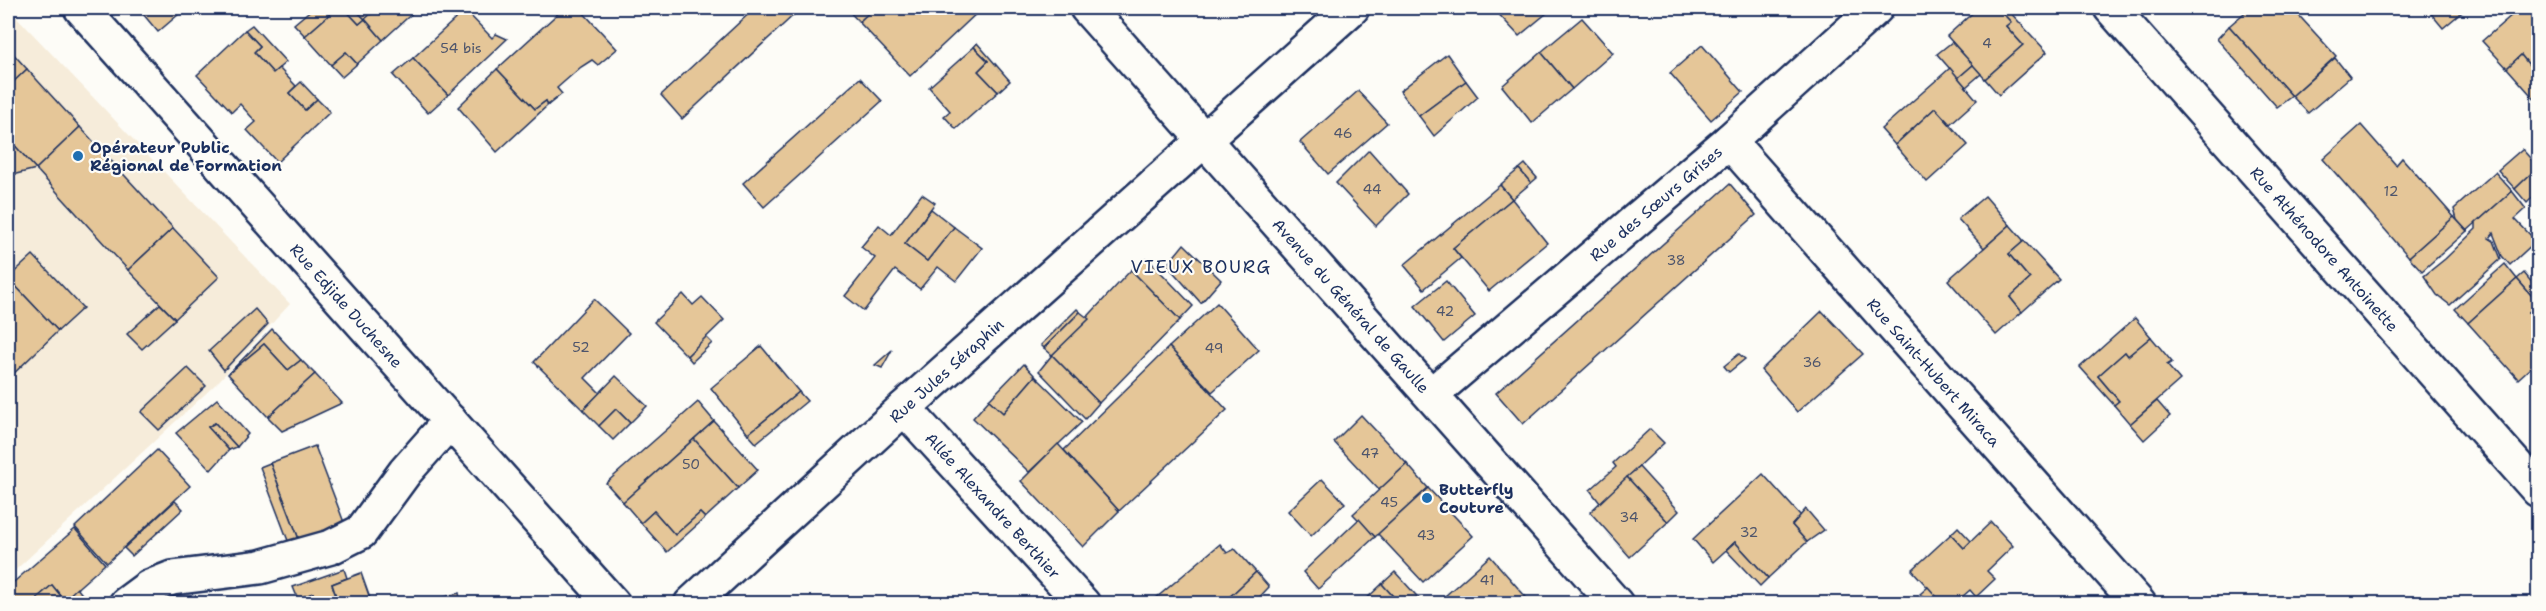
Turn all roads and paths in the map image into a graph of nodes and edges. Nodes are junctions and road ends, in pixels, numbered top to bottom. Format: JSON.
{"nodes":[{"id":1,"x":81,"y":8,"type":"edge"},
{"id":2,"x":1087,"y":8,"type":"edge"},
{"id":3,"x":1876,"y":8,"type":"edge"},
{"id":4,"x":2111,"y":8,"type":"edge"},
{"id":5,"x":1348,"y":9,"type":"edge"},
{"id":6,"x":1206,"y":140,"type":"junction"},
{"id":7,"x":1729,"y":141,"type":"junction"},
{"id":8,"x":1432,"y":394,"type":"junction"},
{"id":9,"x":904,"y":408,"type":"junction"},
{"id":10,"x":450,"y":421,"type":"junction"},
{"id":11,"x":2538,"y":490,"type":"edge"},
{"id":12,"x":126,"y":603,"type":"edge"},
{"id":13,"x":613,"y":603,"type":"edge"},
{"id":14,"x":691,"y":603,"type":"edge"},
{"id":15,"x":1083,"y":603,"type":"edge"},
{"id":16,"x":1617,"y":603,"type":"edge"},
{"id":17,"x":2139,"y":603,"type":"edge"}],
"edges":[{"from":1,"to":10,"type":"street","name":"Rue Edjide Duchesne"},
{"from":2,"to":6,"type":"street","name":"Avenue du Général de Gaulle"},
{"from":3,"to":7,"type":"street","name":"Rue des Sœurs Grises"},
{"from":4,"to":11,"type":"street","name":"Rue Athénodore Antoinette"},
{"from":5,"to":6,"type":"street","name":"Rue Jules Séraphin"},
{"from":6,"to":8,"type":"street","name":"Avenue du Général de Gaulle"},
{"from":6,"to":9,"type":"street","name":"Rue Jules Séraphin"},
{"from":7,"to":8,"type":"street","name":"Rue des Sœurs Grises"},
{"from":7,"to":17,"type":"street","name":"Rue Saint-Hubert Miraca"},
{"from":8,"to":16,"type":"street","name":"Avenue du Général de Gaulle"},
{"from":9,"to":14,"type":"street","name":"Rue Jules Séraphin"},
{"from":9,"to":15,"type":"street","name":"Allée Alexandre Berthier"},
{"from":10,"to":12,"type":"street"},
{"from":10,"to":13,"type":"street","name":"Rue Edjide Duchesne"}]}
